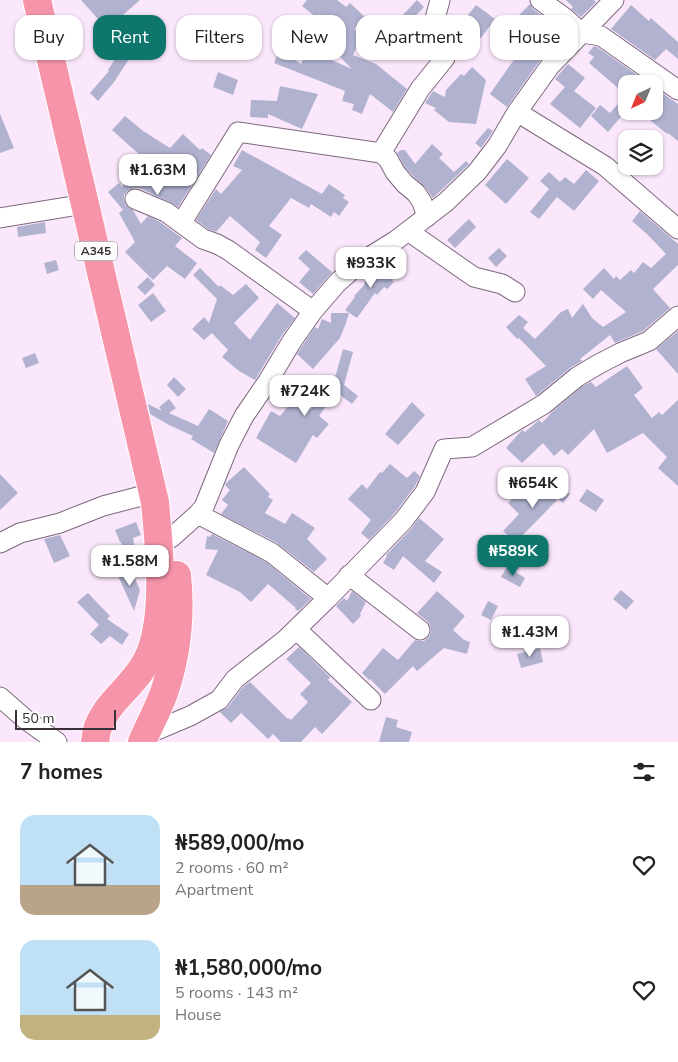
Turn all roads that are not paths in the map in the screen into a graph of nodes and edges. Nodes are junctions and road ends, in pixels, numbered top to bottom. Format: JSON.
{"nodes":[{"id":1,"x":37,"y":0,"type":"edge"},
{"id":2,"x":440,"y":0,"type":"edge"},
{"id":3,"x":540,"y":0,"type":"edge"},
{"id":4,"x":614,"y":0,"type":"edge"},
{"id":5,"x":582,"y":33,"type":"junction"},
{"id":6,"x":678,"y":90,"type":"edge"},
{"id":7,"x":517,"y":112,"type":"junction"},
{"id":8,"x":381,"y":154,"type":"junction"},
{"id":9,"x":134,"y":199,"type":"dead end"},
{"id":10,"x":85,"y":204,"type":"junction"},
{"id":11,"x":426,"y":217,"type":"junction"},
{"id":12,"x":0,"y":218,"type":"edge"},
{"id":13,"x":182,"y":222,"type":"junction"},
{"id":14,"x":678,"y":229,"type":"edge"},
{"id":15,"x":408,"y":231,"type":"junction"},
{"id":16,"x":516,"y":292,"type":"dead end"},
{"id":17,"x":313,"y":311,"type":"junction"},
{"id":18,"x":678,"y":316,"type":"edge"},
{"id":19,"x":154,"y":497,"type":"junction"},
{"id":20,"x":198,"y":514,"type":"junction"},
{"id":21,"x":170,"y":538,"type":"junction"},
{"id":22,"x":0,"y":543,"type":"edge"},
{"id":23,"x":349,"y":575,"type":"junction"},
{"id":24,"x":328,"y":598,"type":"junction"},
{"id":25,"x":296,"y":629,"type":"junction"},
{"id":26,"x":420,"y":630,"type":"dead end"},
{"id":27,"x":0,"y":697,"type":"edge"},
{"id":28,"x":371,"y":700,"type":"dead end"},
{"id":29,"x":144,"y":738,"type":"edge"},
{"id":30,"x":57,"y":742,"type":"edge"},
{"id":31,"x":95,"y":742,"type":"edge"}],
"edges":[{"from":1,"to":10,"type":"highway","number":"A345"},
{"from":2,"to":8,"type":"street"},
{"from":3,"to":5,"type":"street"},
{"from":4,"to":5,"type":"street"},
{"from":5,"to":6,"type":"street"},
{"from":5,"to":7,"type":"street"},
{"from":7,"to":11,"type":"street"},
{"from":7,"to":14,"type":"street"},
{"from":8,"to":11,"type":"street"},
{"from":8,"to":13,"type":"street"},
{"from":9,"to":13,"type":"street"},
{"from":10,"to":12,"type":"street"},
{"from":10,"to":19,"type":"highway","number":"A345"},
{"from":11,"to":15,"type":"street"},
{"from":13,"to":17,"type":"street"},
{"from":15,"to":16,"type":"street"},
{"from":15,"to":17,"type":"street"},
{"from":17,"to":20,"type":"street"},
{"from":18,"to":23,"type":"street"},
{"from":19,"to":21,"type":"highway","number":"A345"},
{"from":19,"to":22,"type":"street"},
{"from":19,"to":31,"type":"highway","number":"A345"},
{"from":20,"to":21,"type":"street"},
{"from":20,"to":24,"type":"street"},
{"from":21,"to":29,"type":"highway","number":"A345"},
{"from":23,"to":24,"type":"street"},
{"from":23,"to":26,"type":"street"},
{"from":24,"to":25,"type":"street"},
{"from":25,"to":28,"type":"street"},
{"from":25,"to":29,"type":"street"},
{"from":27,"to":30,"type":"street"}]}
